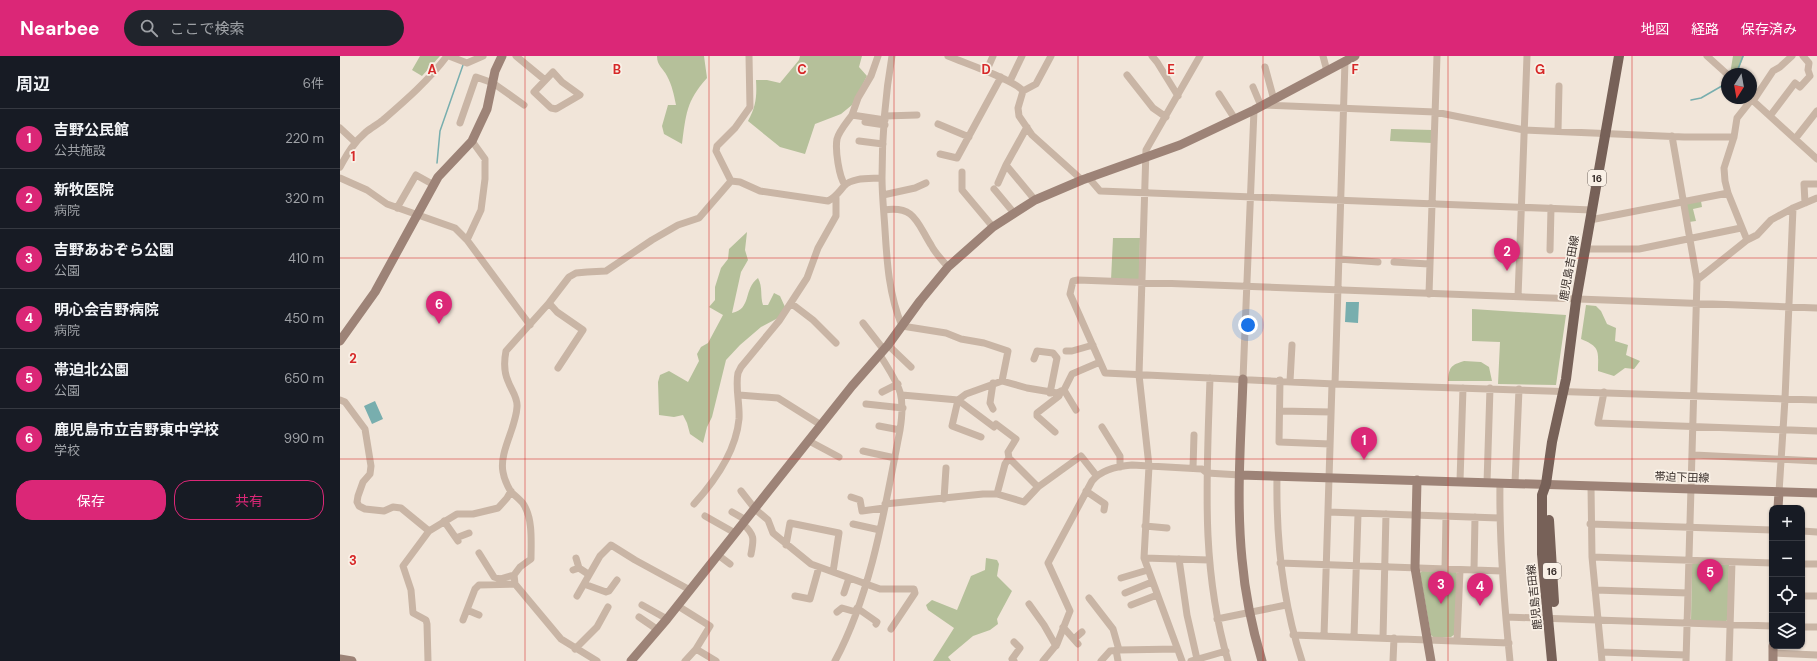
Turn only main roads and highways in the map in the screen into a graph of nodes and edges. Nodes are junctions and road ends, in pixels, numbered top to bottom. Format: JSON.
{"nodes":[{"id":1,"x":1619,"y":56,"type":"edge"},
{"id":2,"x":1552,"y":619,"type":"junction"},
{"id":3,"x":1552,"y":661,"type":"edge"},
{"id":4,"x":1559,"y":661,"type":"edge"}],
"edges":[{"from":1,"to":2,"type":"main road","name":"鹿児島吉田線","number":"16"},
{"from":2,"to":3,"type":"main road","name":"鹿児島吉田線","number":"16"},
{"from":2,"to":4,"type":"main road","name":"鹿児島吉田線","number":"16"}]}
